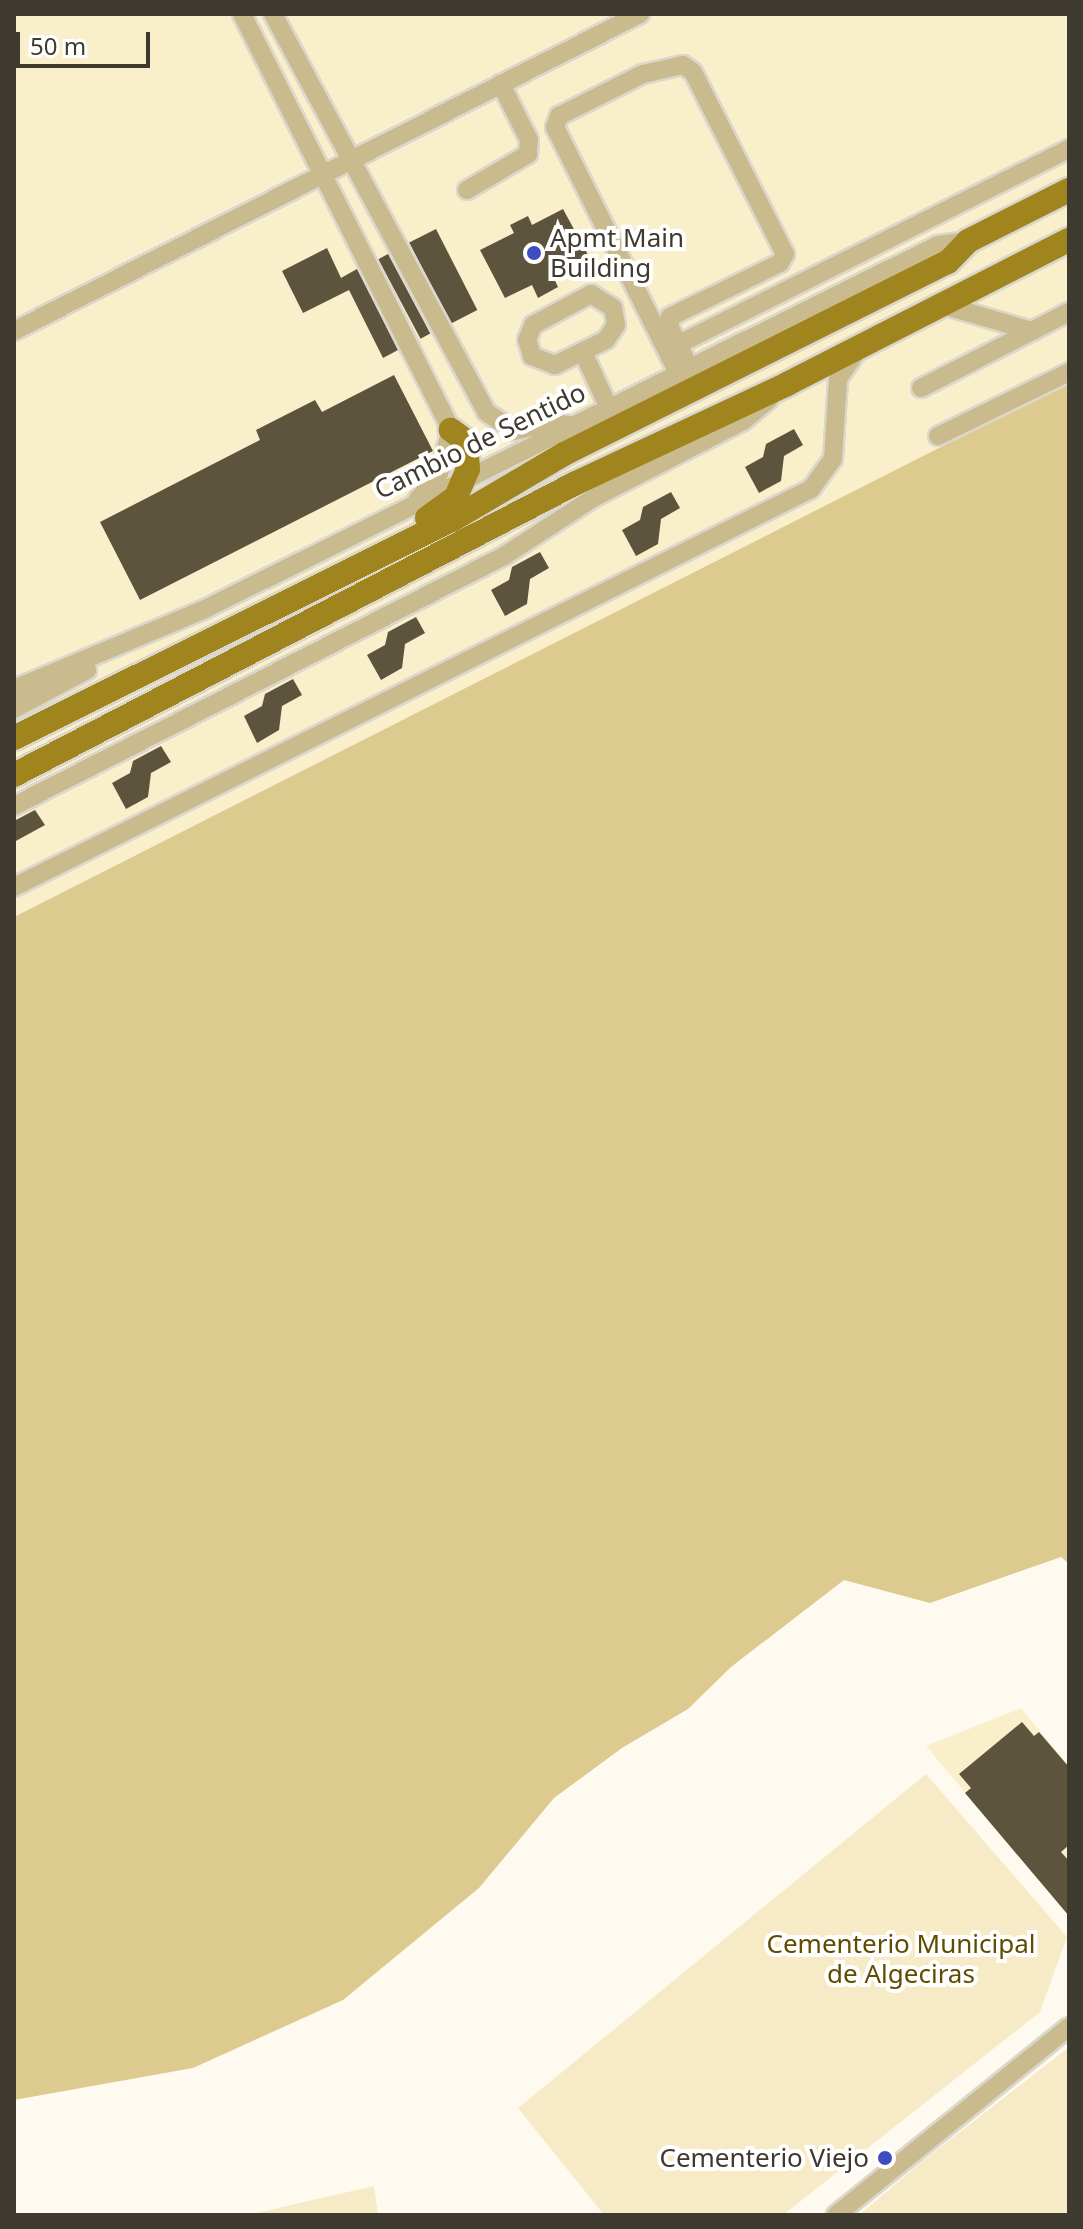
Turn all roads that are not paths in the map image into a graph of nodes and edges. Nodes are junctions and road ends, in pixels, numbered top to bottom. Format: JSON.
{"nodes":[{"id":1,"x":242,"y":14,"type":"edge"},
{"id":2,"x":273,"y":14,"type":"edge"},
{"id":3,"x":640,"y":14,"type":"edge"},
{"id":4,"x":501,"y":84,"type":"junction"},
{"id":5,"x":1069,"y":149,"type":"edge"},
{"id":6,"x":350,"y":160,"type":"junction"},
{"id":7,"x":322,"y":173,"type":"junction"},
{"id":8,"x":467,"y":190,"type":"dead end"},
{"id":9,"x":1069,"y":190,"type":"edge"},
{"id":10,"x":1069,"y":240,"type":"edge"},
{"id":11,"x":968,"y":241,"type":"junction"},
{"id":12,"x":943,"y":305,"type":"junction"},
{"id":13,"x":647,"y":311,"type":"junction"},
{"id":14,"x":1069,"y":312,"type":"edge"},
{"id":15,"x":670,"y":317,"type":"junction"},
{"id":16,"x":14,"y":331,"type":"edge"},
{"id":17,"x":1032,"y":331,"type":"junction"},
{"id":18,"x":873,"y":340,"type":"junction"},
{"id":19,"x":673,"y":348,"type":"junction"},
{"id":20,"x":583,"y":352,"type":"junction"},
{"id":21,"x":684,"y":370,"type":"junction"},
{"id":22,"x":1069,"y":372,"type":"edge"},
{"id":23,"x":787,"y":384,"type":"junction"},
{"id":24,"x":921,"y":388,"type":"dead end"},
{"id":25,"x":608,"y":406,"type":"junction"},
{"id":26,"x":569,"y":425,"type":"junction"},
{"id":27,"x":451,"y":430,"type":"junction"},
{"id":28,"x":938,"y":436,"type":"dead end"},
{"id":29,"x":464,"y":483,"type":"junction"},
{"id":30,"x":417,"y":500,"type":"junction"},
{"id":31,"x":290,"y":601,"type":"junction"},
{"id":32,"x":16,"y":702,"type":"edge"},
{"id":33,"x":14,"y":738,"type":"edge"},
{"id":34,"x":14,"y":775,"type":"edge"},
{"id":35,"x":14,"y":806,"type":"edge"},
{"id":36,"x":14,"y":887,"type":"edge"},
{"id":37,"x":1069,"y":2027,"type":"edge"},
{"id":38,"x":836,"y":2215,"type":"edge"}],
"edges":[{"from":1,"to":7,"type":"street"},
{"from":2,"to":6,"type":"street"},
{"from":3,"to":4,"type":"street"},
{"from":4,"to":6,"type":"street"},
{"from":4,"to":8,"type":"street"},
{"from":5,"to":19,"type":"street"},
{"from":6,"to":7,"type":"street"},
{"from":6,"to":26,"type":"street"},
{"from":7,"to":16,"type":"street"},
{"from":7,"to":27,"type":"street"},
{"from":9,"to":11,"type":"main road"},
{"from":10,"to":12,"type":"main road"},
{"from":11,"to":21,"type":"street","name":"Cambio de Sentido"},
{"from":11,"to":31,"type":"main road"},
{"from":12,"to":17,"type":"street"},
{"from":12,"to":18,"type":"main road"},
{"from":13,"to":15,"type":"street"},
{"from":13,"to":15,"type":"street"},
{"from":13,"to":19,"type":"street"},
{"from":14,"to":17,"type":"street"},
{"from":15,"to":19,"type":"street"},
{"from":17,"to":24,"type":"street"},
{"from":18,"to":23,"type":"main road"},
{"from":18,"to":36,"type":"street"},
{"from":19,"to":21,"type":"street"},
{"from":20,"to":20,"type":"street"},
{"from":20,"to":25,"type":"street"},
{"from":21,"to":25,"type":"street","name":"Cambio de Sentido"},
{"from":22,"to":28,"type":"street"},
{"from":23,"to":34,"type":"main road"},
{"from":23,"to":35,"type":"street"},
{"from":25,"to":26,"type":"street","name":"Cambio de Sentido"},
{"from":26,"to":29,"type":"street","name":"Cambio de Sentido"},
{"from":27,"to":29,"type":"main road"},
{"from":27,"to":30,"type":"street"},
{"from":29,"to":30,"type":"street","name":"Cambio de Sentido"},
{"from":29,"to":31,"type":"main road"},
{"from":30,"to":32,"type":"street","name":"Cambio de Sentido"},
{"from":31,"to":33,"type":"main road"},
{"from":37,"to":38,"type":"street"}]}
